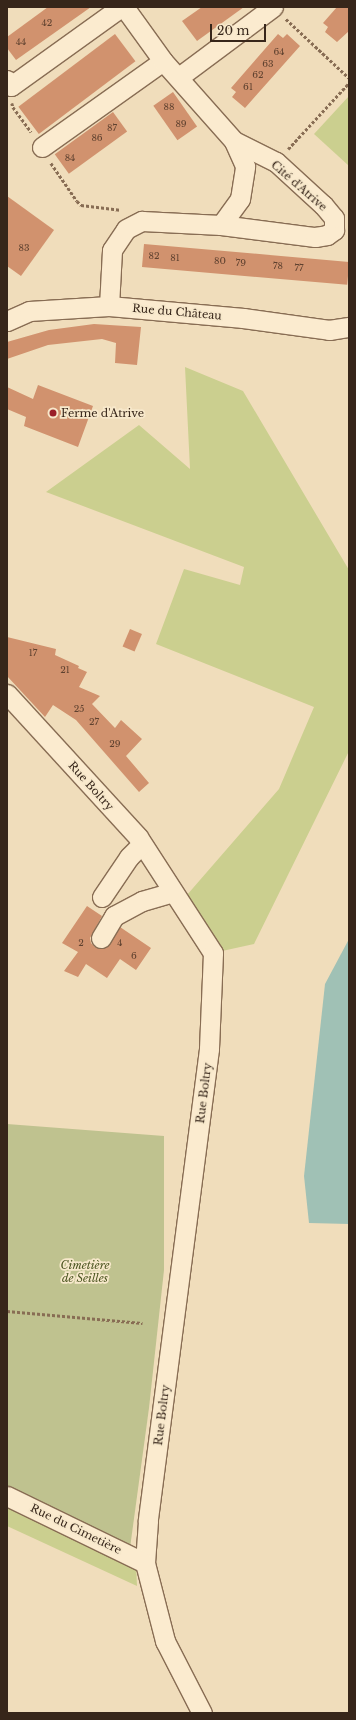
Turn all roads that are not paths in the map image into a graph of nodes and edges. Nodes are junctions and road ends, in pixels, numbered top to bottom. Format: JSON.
{"nodes":[{"id":1,"x":121,"y":7,"type":"edge"},
{"id":2,"x":124,"y":7,"type":"edge"},
{"id":3,"x":279,"y":12,"type":"edge"},
{"id":4,"x":163,"y":61,"type":"junction"},
{"id":5,"x":179,"y":77,"type":"junction"},
{"id":6,"x":9,"y":83,"type":"edge"},
{"id":7,"x":234,"y":141,"type":"junction"},
{"id":8,"x":42,"y":147,"type":"road end"},
{"id":9,"x":221,"y":226,"type":"junction"},
{"id":10,"x":110,"y":306,"type":"junction"},
{"id":11,"x":7,"y":321,"type":"edge"},
{"id":12,"x":349,"y":327,"type":"edge"},
{"id":13,"x":7,"y":694,"type":"edge"},
{"id":14,"x":142,"y":844,"type":"junction"},
{"id":15,"x":173,"y":892,"type":"junction"},
{"id":16,"x":102,"y":898,"type":"dead end"},
{"id":17,"x":101,"y":938,"type":"dead end"},
{"id":18,"x":7,"y":1496,"type":"edge"},
{"id":19,"x":145,"y":1563,"type":"junction"},
{"id":20,"x":202,"y":1713,"type":"edge"}],
"edges":[{"from":1,"to":6,"type":"street"},
{"from":2,"to":4,"type":"street","name":"Cité d'Atrive"},
{"from":3,"to":5,"type":"street"},
{"from":4,"to":5,"type":"street","name":"Cité d'Atrive"},
{"from":4,"to":8,"type":"street"},
{"from":5,"to":7,"type":"street","name":"Cité d'Atrive"},
{"from":7,"to":9,"type":"street","name":"Cité d'Atrive"},
{"from":7,"to":9,"type":"street","name":"Cité d'Atrive"},
{"from":9,"to":10,"type":"street","name":"Cité d'Atrive"},
{"from":10,"to":11,"type":"street","name":"Rue du Château"},
{"from":10,"to":12,"type":"street","name":"Rue du Château"},
{"from":13,"to":14,"type":"street","name":"Rue Boltry"},
{"from":14,"to":15,"type":"street","name":"Rue Boltry"},
{"from":14,"to":16,"type":"street"},
{"from":15,"to":17,"type":"street"},
{"from":15,"to":19,"type":"street","name":"Rue Boltry"},
{"from":18,"to":19,"type":"street","name":"Rue du Cimetière"},
{"from":19,"to":20,"type":"street","name":"Rue Boltry"}]}
